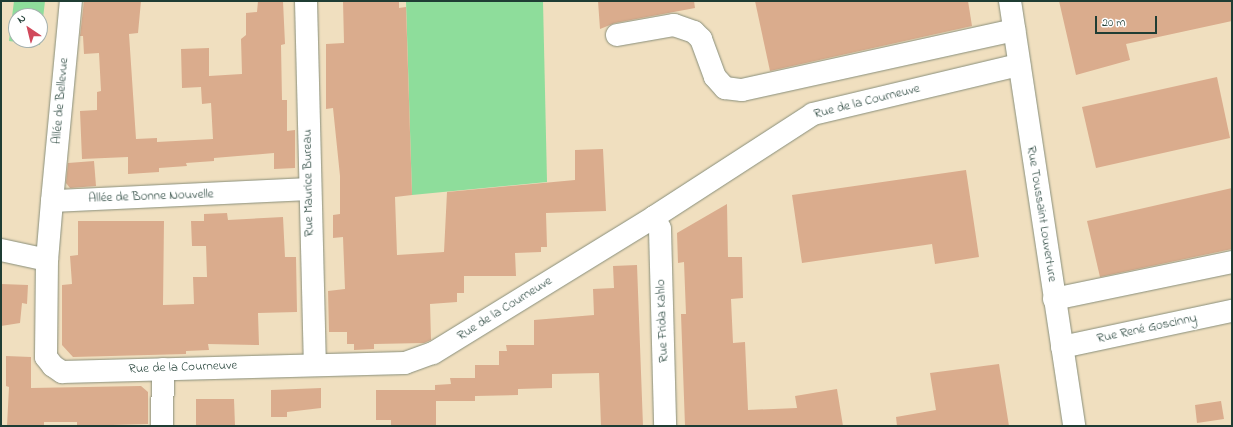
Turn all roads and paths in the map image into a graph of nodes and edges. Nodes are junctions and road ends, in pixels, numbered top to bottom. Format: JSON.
{"nodes":[{"id":1,"x":71,"y":1,"type":"edge"},
{"id":2,"x":306,"y":1,"type":"edge"},
{"id":3,"x":1010,"y":1,"type":"edge"},
{"id":4,"x":1014,"y":30,"type":"junction"},
{"id":5,"x":617,"y":35,"type":"dead end"},
{"id":6,"x":1019,"y":65,"type":"junction"},
{"id":7,"x":309,"y":189,"type":"junction"},
{"id":8,"x":52,"y":201,"type":"junction"},
{"id":9,"x":654,"y":218,"type":"junction"},
{"id":10,"x":1,"y":250,"type":"edge"},
{"id":11,"x":47,"y":260,"type":"junction"},
{"id":12,"x":1232,"y":262,"type":"edge"},
{"id":13,"x":1054,"y":299,"type":"junction"},
{"id":14,"x":1232,"y":311,"type":"edge"},
{"id":15,"x":1062,"y":347,"type":"junction"},
{"id":16,"x":314,"y":364,"type":"junction"},
{"id":17,"x":163,"y":369,"type":"junction"},
{"id":18,"x":162,"y":426,"type":"edge"},
{"id":19,"x":666,"y":426,"type":"edge"},
{"id":20,"x":1074,"y":426,"type":"edge"}],
"edges":[{"from":1,"to":8,"type":"street","name":"Allée de Bellevue"},
{"from":2,"to":7,"type":"street","name":"Rue Maurice Bureau"},
{"from":3,"to":4,"type":"street","name":"Rue Toussaint Louverture"},
{"from":4,"to":5,"type":"street"},
{"from":4,"to":6,"type":"street","name":"Rue Toussaint Louverture"},
{"from":6,"to":9,"type":"street","name":"Rue de la Courneuve"},
{"from":6,"to":13,"type":"street","name":"Rue Toussaint Louverture"},
{"from":7,"to":8,"type":"street","name":"Allée de Bonne Nouvelle"},
{"from":7,"to":16,"type":"street","name":"Rue Maurice Bureau"},
{"from":8,"to":11,"type":"street"},
{"from":9,"to":16,"type":"street","name":"Rue de la Courneuve"},
{"from":9,"to":19,"type":"street","name":"Rue Frida Kahlo"},
{"from":10,"to":11,"type":"street"},
{"from":11,"to":17,"type":"street","name":"Rue de la Courneuve"},
{"from":12,"to":13,"type":"street"},
{"from":13,"to":15,"type":"street","name":"Rue Toussaint Louverture"},
{"from":14,"to":15,"type":"street","name":"Rue René Goscinny"},
{"from":15,"to":20,"type":"street","name":"Rue Toussaint Louverture"},
{"from":16,"to":17,"type":"street","name":"Rue de la Courneuve"},
{"from":17,"to":18,"type":"street"}]}
